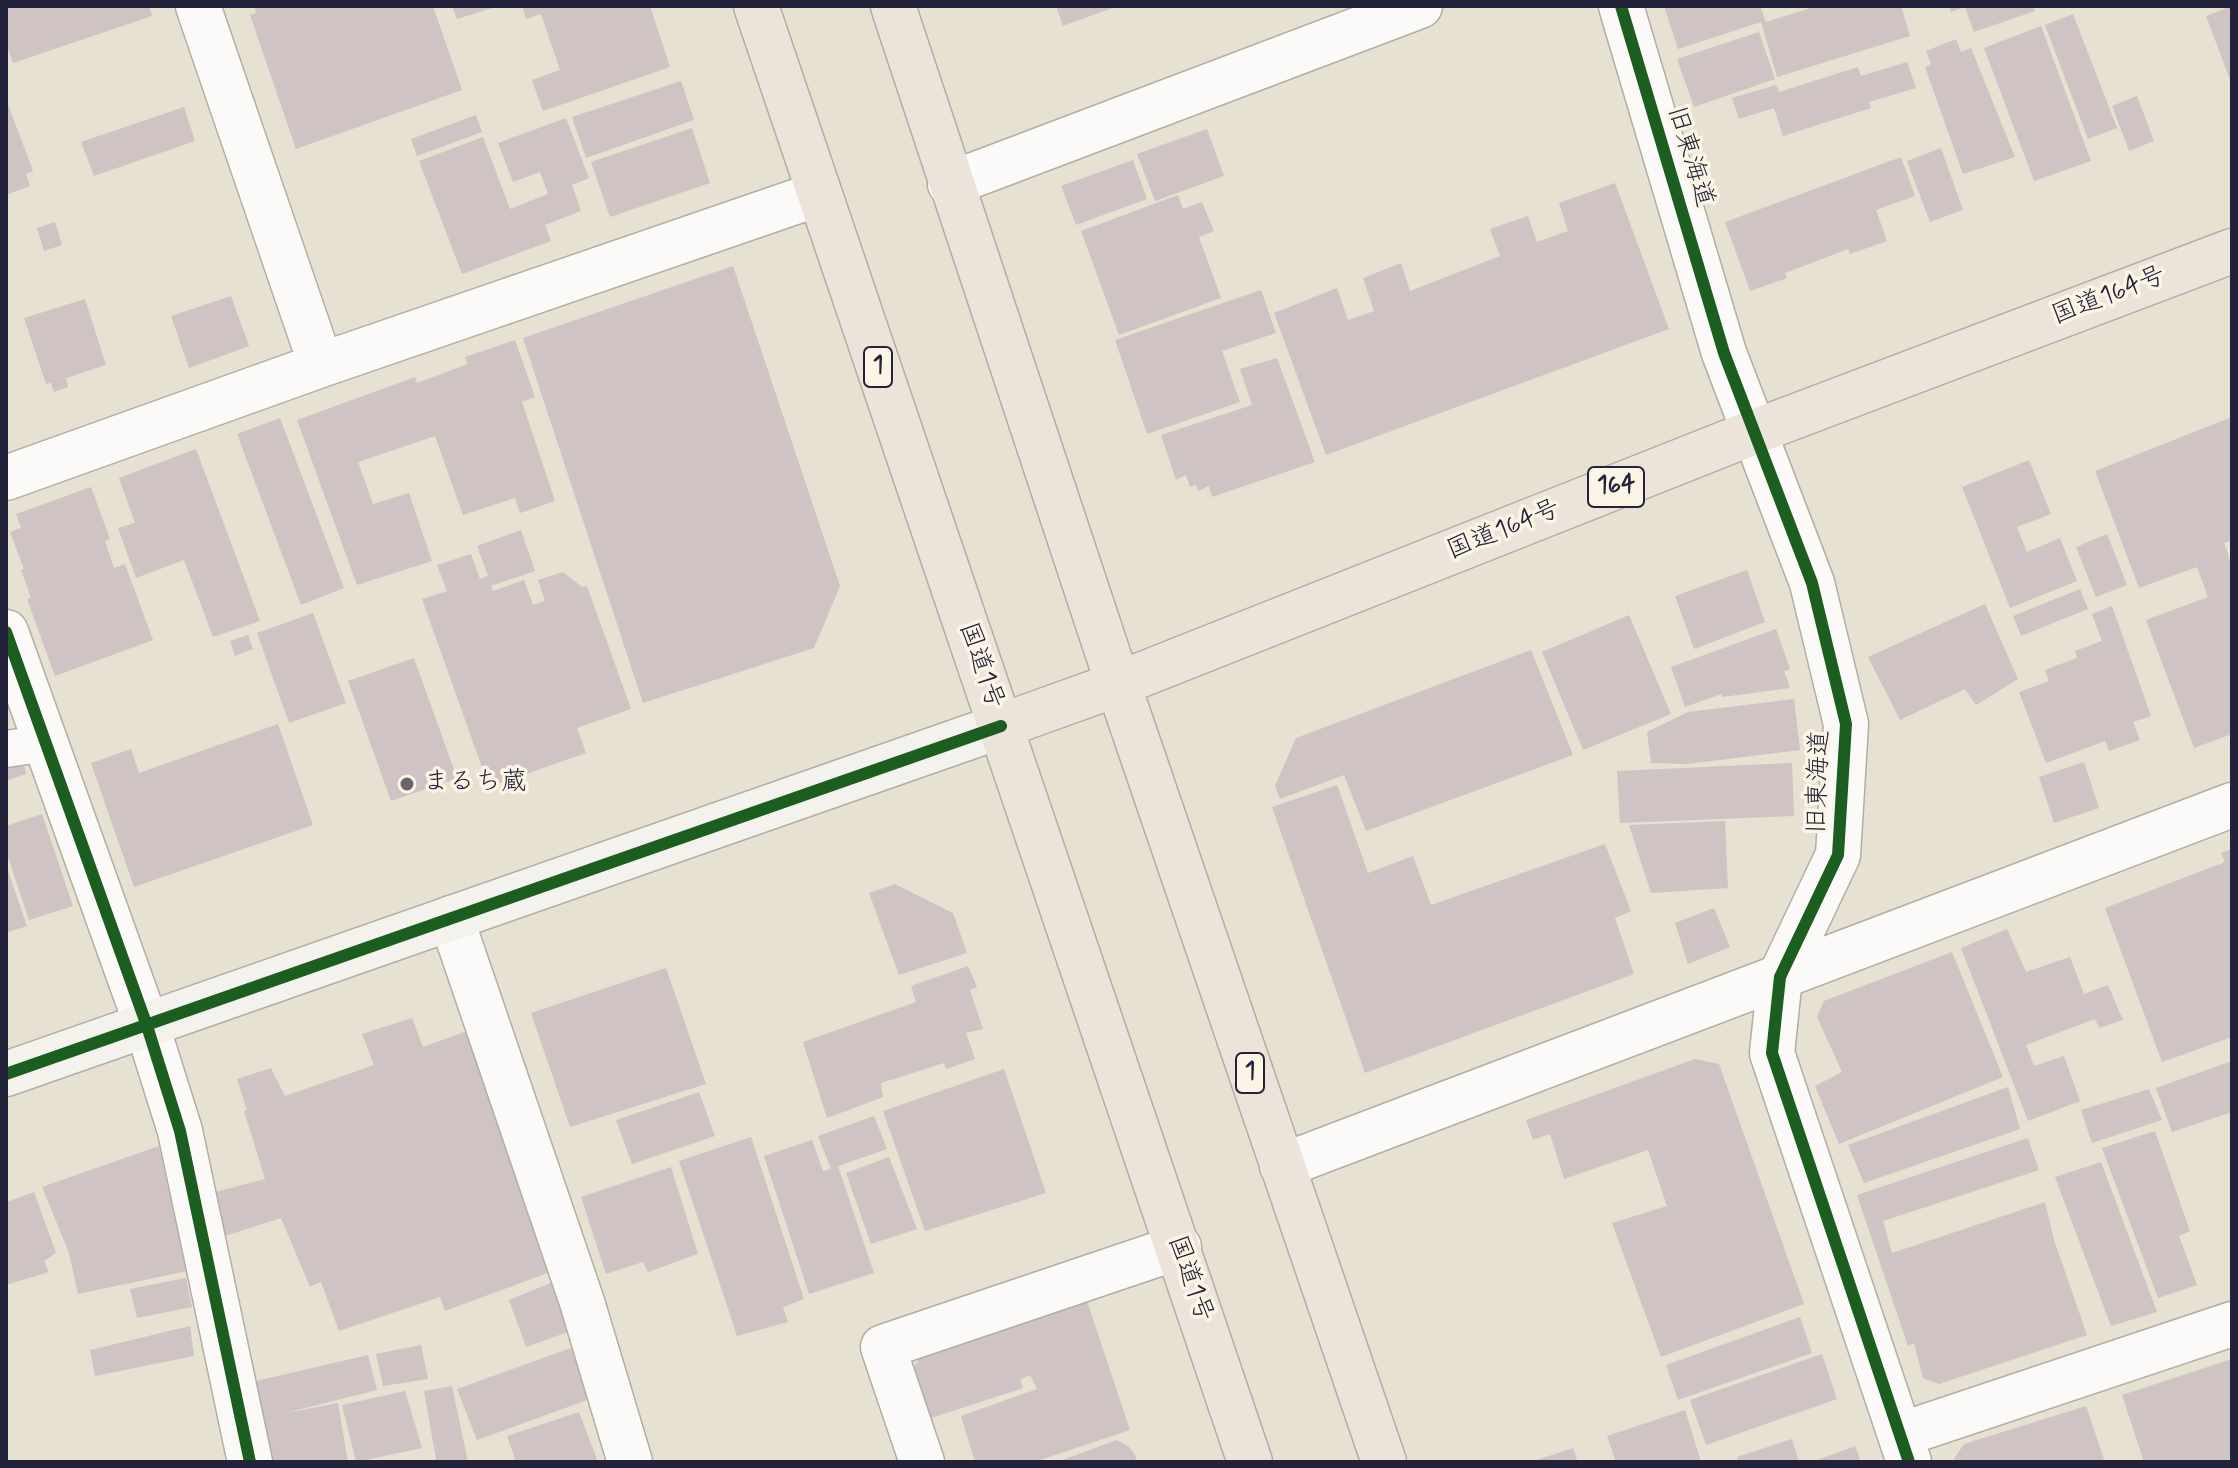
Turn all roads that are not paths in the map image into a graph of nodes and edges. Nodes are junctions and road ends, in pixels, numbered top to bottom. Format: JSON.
{"nodes":[{"id":1,"x":198,"y":6,"type":"edge"},
{"id":2,"x":756,"y":6,"type":"edge"},
{"id":3,"x":893,"y":6,"type":"edge"},
{"id":4,"x":1420,"y":6,"type":"edge"},
{"id":5,"x":1621,"y":6,"type":"edge"},
{"id":6,"x":950,"y":184,"type":"junction"},
{"id":7,"x":818,"y":194,"type":"junction"},
{"id":8,"x":2232,"y":251,"type":"edge"},
{"id":9,"x":321,"y":365,"type":"junction"},
{"id":10,"x":1754,"y":432,"type":"junction"},
{"id":11,"x":6,"y":478,"type":"edge"},
{"id":12,"x":6,"y":632,"type":"edge"},
{"id":13,"x":1118,"y":684,"type":"junction"},
{"id":14,"x":1001,"y":726,"type":"junction"},
{"id":15,"x":26,"y":746,"type":"edge"},
{"id":16,"x":2232,"y":805,"type":"edge"},
{"id":17,"x":451,"y":918,"type":"junction"},
{"id":18,"x":1780,"y":977,"type":"junction"},
{"id":19,"x":147,"y":1026,"type":"junction"},
{"id":20,"x":6,"y":1074,"type":"edge"},
{"id":21,"x":1282,"y":1166,"type":"junction"},
{"id":22,"x":1179,"y":1247,"type":"junction"},
{"id":23,"x":2232,"y":1324,"type":"edge"},
{"id":24,"x":1905,"y":1448,"type":"edge"},
{"id":25,"x":250,"y":1462,"type":"edge"},
{"id":26,"x":630,"y":1462,"type":"edge"},
{"id":27,"x":922,"y":1462,"type":"edge"},
{"id":28,"x":1250,"y":1462,"type":"edge"},
{"id":29,"x":1384,"y":1462,"type":"edge"}],
"edges":[{"from":1,"to":9,"type":"street"},
{"from":2,"to":7,"type":"highway","name":"国道1号","number":"1"},
{"from":3,"to":6,"type":"highway","number":"1"},
{"from":4,"to":6,"type":"street"},
{"from":5,"to":10,"type":"street","name":"旧東海道"},
{"from":6,"to":13,"type":"highway","number":"1"},
{"from":7,"to":9,"type":"street"},
{"from":7,"to":14,"type":"highway","name":"国道1号","number":"1"},
{"from":8,"to":10,"type":"highway","name":"国道164号","number":"164"},
{"from":9,"to":11,"type":"street"},
{"from":10,"to":13,"type":"highway","name":"国道164号","number":"164"},
{"from":10,"to":18,"type":"street","name":"旧東海道"},
{"from":12,"to":15,"type":"street"},
{"from":13,"to":14,"type":"highway","name":"国道164号","number":"164"},
{"from":13,"to":21,"type":"highway","number":"1"},
{"from":14,"to":17,"type":"street"},
{"from":14,"to":22,"type":"highway","name":"国道1号","number":"1"},
{"from":15,"to":19,"type":"street"},
{"from":16,"to":18,"type":"street"},
{"from":17,"to":19,"type":"street"},
{"from":17,"to":26,"type":"street"},
{"from":18,"to":21,"type":"street"},
{"from":18,"to":24,"type":"street","name":"旧東海道"},
{"from":19,"to":20,"type":"street"},
{"from":19,"to":25,"type":"street"},
{"from":21,"to":29,"type":"highway","number":"1"},
{"from":22,"to":27,"type":"street"},
{"from":22,"to":28,"type":"highway","name":"国道1号","number":"1"},
{"from":23,"to":24,"type":"street"}]}
